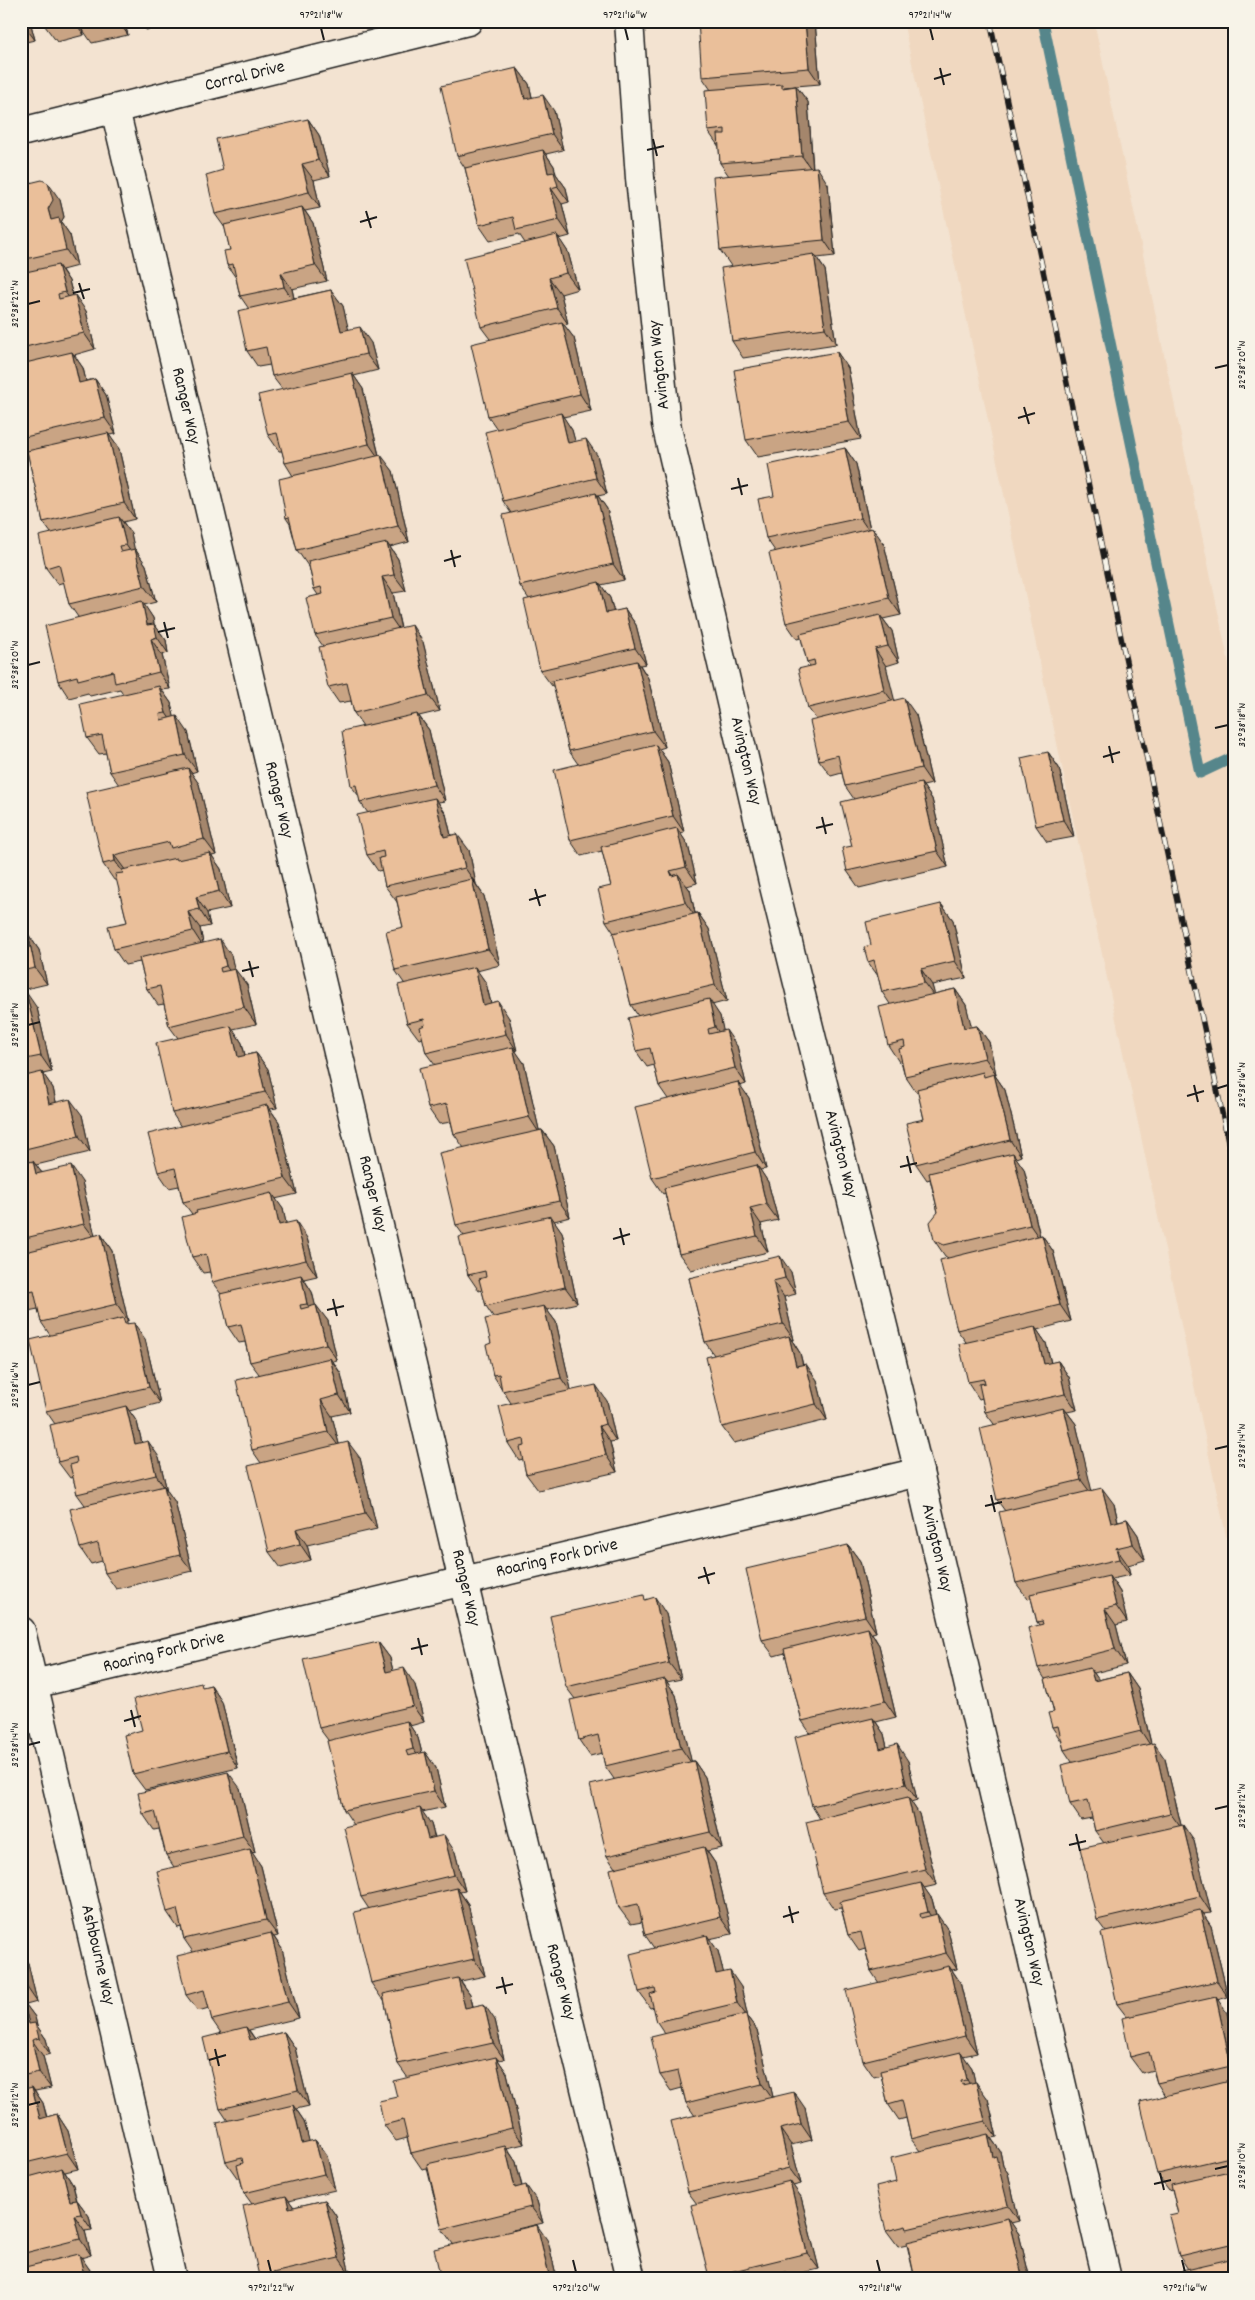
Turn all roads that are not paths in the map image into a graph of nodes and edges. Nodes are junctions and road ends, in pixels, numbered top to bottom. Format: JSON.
{"nodes":[{"id":1,"x":468,"y":21,"type":"edge"},
{"id":2,"x":629,"y":21,"type":"edge"},
{"id":3,"x":115,"y":109,"type":"junction"},
{"id":4,"x":21,"y":132,"type":"edge"},
{"id":5,"x":919,"y":1472,"type":"junction"},
{"id":6,"x":463,"y":1581,"type":"junction"},
{"id":7,"x":21,"y":1631,"type":"edge"},
{"id":8,"x":28,"y":1686,"type":"edge"},
{"id":9,"x":172,"y":2279,"type":"edge"},
{"id":10,"x":631,"y":2279,"type":"edge"},
{"id":11,"x":1107,"y":2279,"type":"edge"}],
"edges":[{"from":1,"to":3,"type":"street","name":"Corral Drive"},
{"from":2,"to":5,"type":"street","name":"Avington Way"},
{"from":3,"to":4,"type":"street","name":"Corral Drive"},
{"from":3,"to":6,"type":"street","name":"Ranger Way"},
{"from":5,"to":6,"type":"street","name":"Roaring Fork Drive"},
{"from":5,"to":11,"type":"street","name":"Avington Way"},
{"from":6,"to":8,"type":"street","name":"Roaring Fork Drive"},
{"from":6,"to":10,"type":"street","name":"Ranger Way"},
{"from":7,"to":8,"type":"street","name":"Ashbourne Way"},
{"from":8,"to":9,"type":"street","name":"Ashbourne Way"}]}
